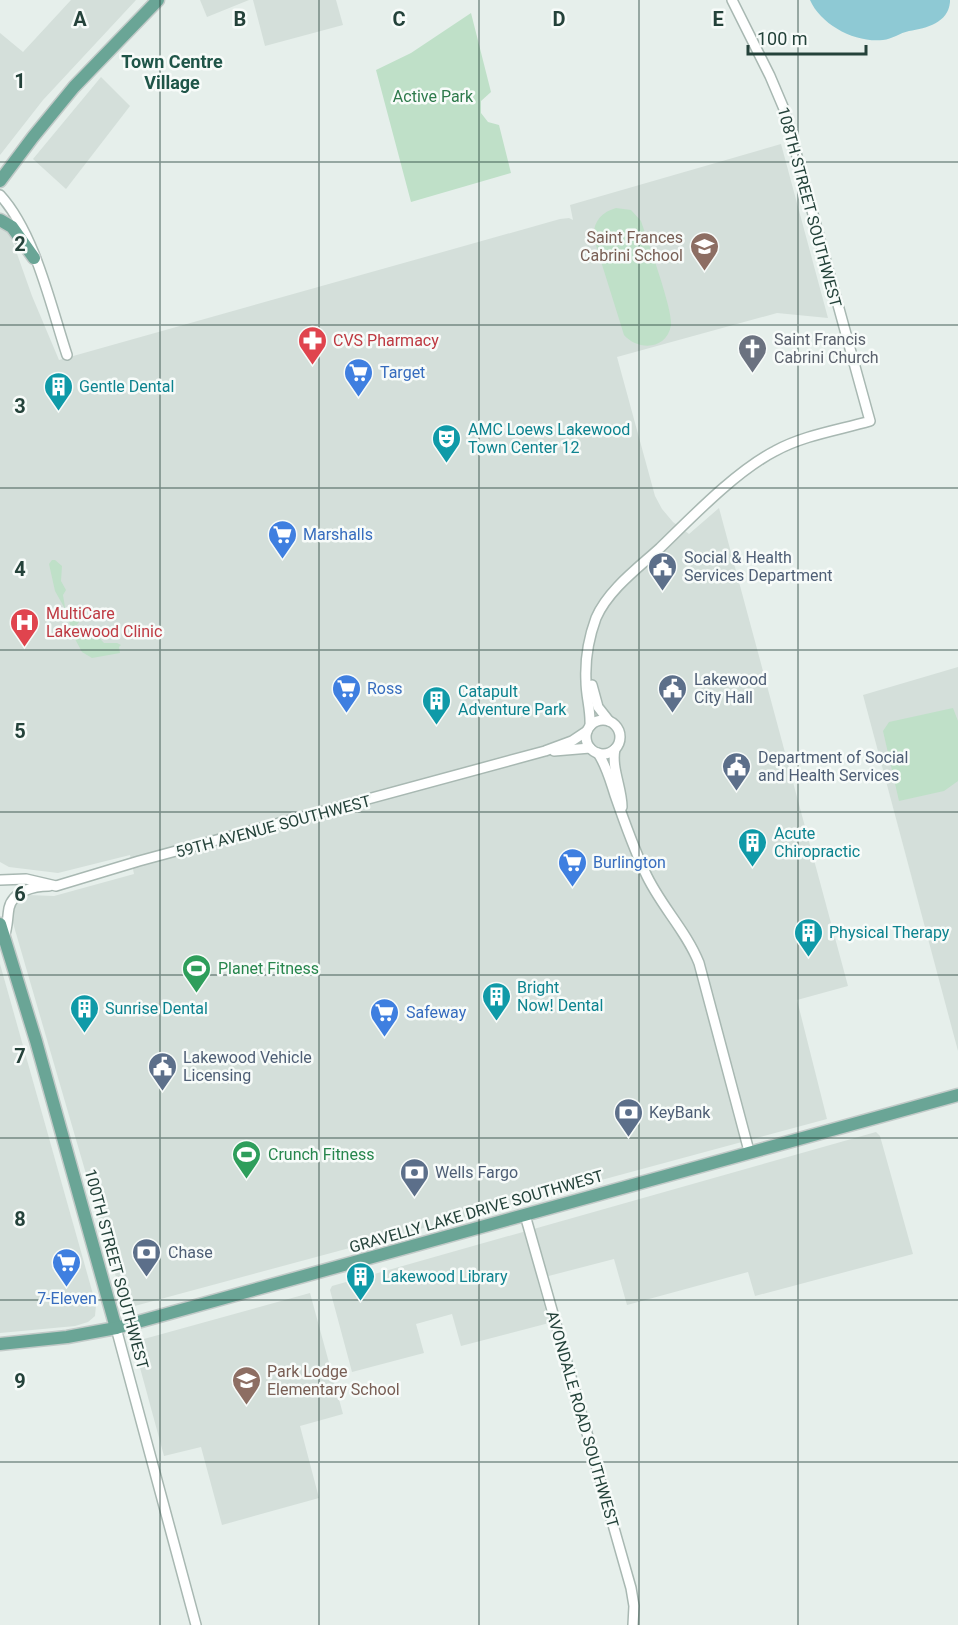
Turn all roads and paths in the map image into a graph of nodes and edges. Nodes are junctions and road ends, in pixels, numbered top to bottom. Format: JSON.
{"nodes":[{"id":1,"x":158,"y":0,"type":"edge"},
{"id":2,"x":732,"y":0,"type":"edge"},
{"id":3,"x":0,"y":181,"type":"edge"},
{"id":4,"x":0,"y":195,"type":"edge"},
{"id":5,"x":0,"y":220,"type":"edge"},
{"id":6,"x":34,"y":258,"type":"junction"},
{"id":7,"x":67,"y":355,"type":"dead end"},
{"id":8,"x":587,"y":663,"type":"junction"},
{"id":9,"x":609,"y":721,"type":"junction"},
{"id":10,"x":588,"y":728,"type":"junction"},
{"id":11,"x":615,"y":749,"type":"junction"},
{"id":12,"x":594,"y":751,"type":"junction"},
{"id":13,"x":545,"y":752,"type":"junction"},
{"id":14,"x":622,"y":809,"type":"junction"},
{"id":15,"x":0,"y":880,"type":"edge"},
{"id":16,"x":56,"y":886,"type":"junction"},
{"id":17,"x":0,"y":924,"type":"edge"},
{"id":18,"x":4,"y":937,"type":"junction"},
{"id":19,"x":958,"y":1095,"type":"edge"},
{"id":20,"x":749,"y":1152,"type":"junction"},
{"id":21,"x":525,"y":1215,"type":"junction"},
{"id":22,"x":116,"y":1328,"type":"junction"},
{"id":23,"x":0,"y":1344,"type":"edge"},
{"id":24,"x":196,"y":1625,"type":"edge"},
{"id":25,"x":633,"y":1625,"type":"edge"}],
"edges":[{"from":1,"to":3,"type":"main road"},
{"from":2,"to":8,"type":"street","name":"108TH STREET SOUTHWEST"},
{"from":4,"to":6,"type":"street"},
{"from":5,"to":6,"type":"main road"},
{"from":6,"to":7,"type":"street"},
{"from":8,"to":9,"type":"street"},
{"from":8,"to":10,"type":"street"},
{"from":9,"to":10,"type":"street"},
{"from":9,"to":11,"type":"street"},
{"from":10,"to":12,"type":"street"},
{"from":10,"to":13,"type":"street","name":"59TH AVENUE SOUTHWEST"},
{"from":11,"to":12,"type":"street"},
{"from":11,"to":14,"type":"street"},
{"from":12,"to":13,"type":"street","name":"59TH AVENUE SOUTHWEST"},
{"from":12,"to":14,"type":"street"},
{"from":13,"to":16,"type":"street","name":"59TH AVENUE SOUTHWEST"},
{"from":14,"to":20,"type":"street"},
{"from":15,"to":16,"type":"street","name":"59TH AVENUE SOUTHWEST"},
{"from":16,"to":18,"type":"street"},
{"from":17,"to":18,"type":"main road","name":"100TH STREET SOUTHWEST"},
{"from":18,"to":22,"type":"main road","name":"100TH STREET SOUTHWEST"},
{"from":19,"to":20,"type":"main road","name":"GRAVELLY LAKE DRIVE SOUTHWEST"},
{"from":20,"to":21,"type":"main road","name":"GRAVELLY LAKE DRIVE SOUTHWEST"},
{"from":21,"to":22,"type":"main road","name":"GRAVELLY LAKE DRIVE SOUTHWEST"},
{"from":21,"to":25,"type":"street","name":"AVONDALE ROAD SOUTHWEST"},
{"from":22,"to":23,"type":"main road","name":"GRAVELLY LAKE DRIVE SOUTHWEST"},
{"from":22,"to":24,"type":"street","name":"100TH STREET SOUTHWEST"}]}
